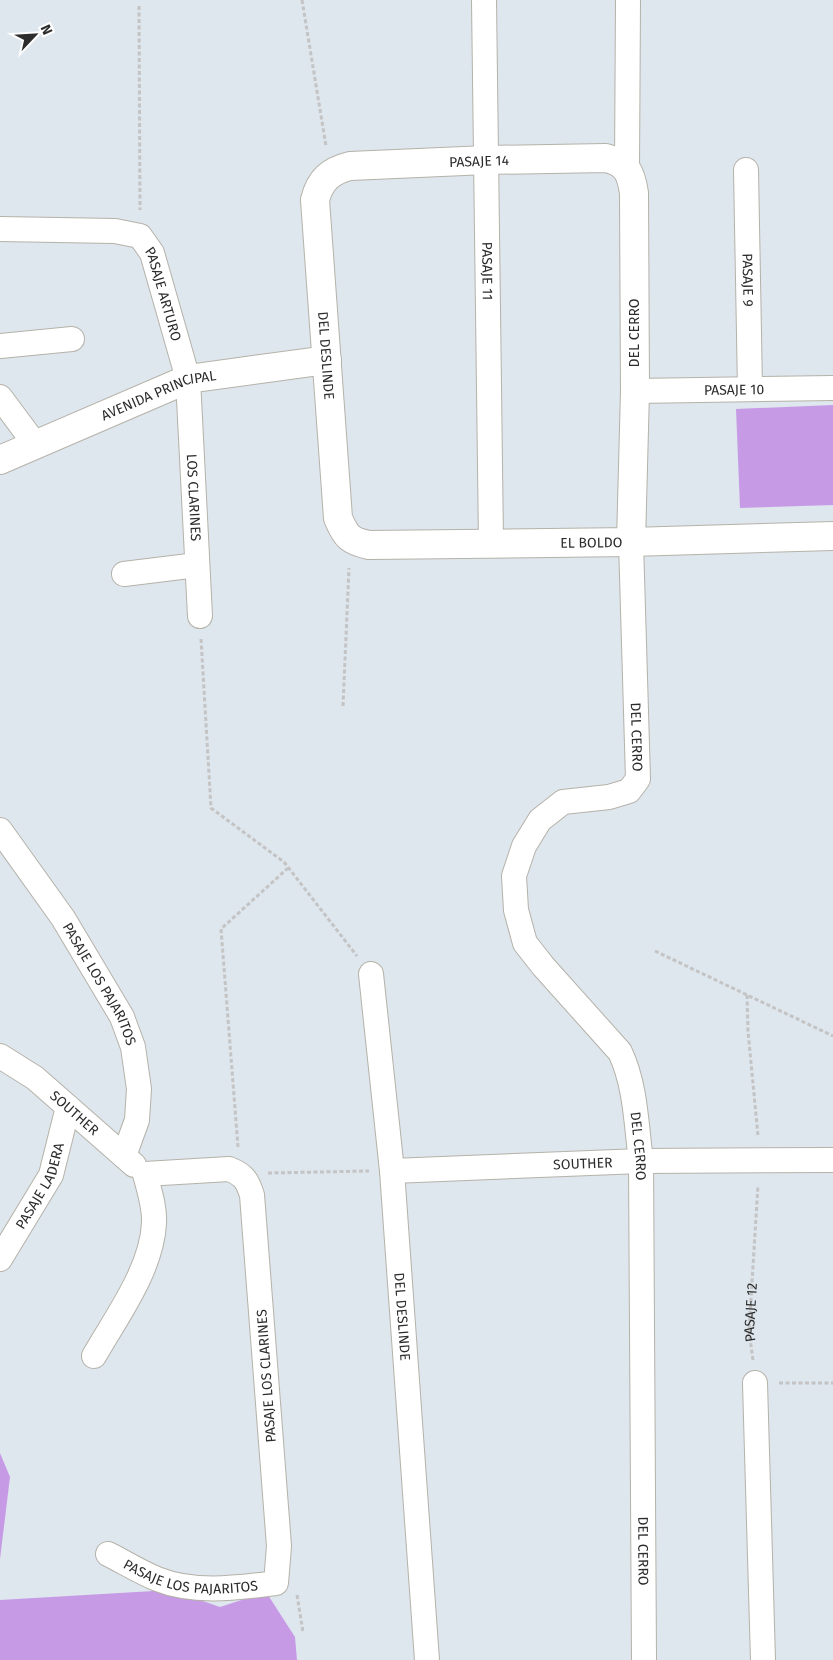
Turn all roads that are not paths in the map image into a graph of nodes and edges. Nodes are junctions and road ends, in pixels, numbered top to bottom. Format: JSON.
{"nodes":[{"id":1,"x":484,"y":0,"type":"edge"},
{"id":2,"x":628,"y":0,"type":"edge"},
{"id":3,"x":487,"y":160,"type":"junction"},
{"id":4,"x":627,"y":169,"type":"junction"},
{"id":5,"x":746,"y":170,"type":"dead end"},
{"id":6,"x":330,"y":174,"type":"joint"},
{"id":7,"x":0,"y":229,"type":"edge"},
{"id":8,"x":72,"y":339,"type":"dead end"},
{"id":9,"x":0,"y":346,"type":"edge"},
{"id":10,"x":327,"y":360,"type":"junction"},
{"id":11,"x":188,"y":379,"type":"junction"},
{"id":12,"x":833,"y":388,"type":"edge"},
{"id":13,"x":750,"y":389,"type":"junction"},
{"id":14,"x":635,"y":392,"type":"junction"},
{"id":15,"x":0,"y":397,"type":"edge"},
{"id":16,"x":35,"y":444,"type":"junction"},
{"id":17,"x":0,"y":460,"type":"edge"},
{"id":18,"x":833,"y":536,"type":"edge"},
{"id":19,"x":351,"y":540,"type":"joint"},
{"id":20,"x":631,"y":542,"type":"junction"},
{"id":21,"x":492,"y":543,"type":"junction"},
{"id":22,"x":197,"y":564,"type":"junction"},
{"id":23,"x":124,"y":574,"type":"dead end"},
{"id":24,"x":200,"y":616,"type":"road end"},
{"id":25,"x":0,"y":830,"type":"edge"},
{"id":26,"x":371,"y":974,"type":"road end"},
{"id":27,"x":0,"y":1056,"type":"edge"},
{"id":28,"x":68,"y":1107,"type":"junction"},
{"id":29,"x":124,"y":1156,"type":"junction"},
{"id":30,"x":833,"y":1160,"type":"edge"},
{"id":31,"x":640,"y":1161,"type":"junction"},
{"id":32,"x":392,"y":1171,"type":"junction"},
{"id":33,"x":145,"y":1174,"type":"junction"},
{"id":34,"x":0,"y":1259,"type":"edge"},
{"id":35,"x":94,"y":1356,"type":"dead end"},
{"id":36,"x":755,"y":1382,"type":"road end"},
{"id":37,"x":108,"y":1554,"type":"dead end"},
{"id":38,"x":276,"y":1583,"type":"joint"},
{"id":39,"x":427,"y":1660,"type":"edge"},
{"id":40,"x":644,"y":1660,"type":"edge"},
{"id":41,"x":763,"y":1660,"type":"edge"}],
"edges":[{"from":1,"to":3,"type":"street","name":"PASAJE 11"},
{"from":2,"to":4,"type":"street","name":"DEL CERRO"},
{"from":3,"to":4,"type":"street","name":"PASAJE 14"},
{"from":3,"to":6,"type":"street","name":"PASAJE 14"},
{"from":3,"to":21,"type":"street","name":"PASAJE 11"},
{"from":4,"to":14,"type":"street","name":"DEL CERRO"},
{"from":5,"to":13,"type":"street","name":"PASAJE 9"},
{"from":6,"to":10,"type":"street","name":"DEL DESLINDE"},
{"from":7,"to":11,"type":"street","name":"PASAJE ARTURO"},
{"from":8,"to":9,"type":"street"},
{"from":10,"to":11,"type":"street","name":"AVENIDA PRINCIPAL"},
{"from":10,"to":19,"type":"street","name":"DEL DESLINDE"},
{"from":11,"to":16,"type":"street","name":"AVENIDA PRINCIPAL"},
{"from":11,"to":22,"type":"street","name":"LOS CLARINES"},
{"from":12,"to":13,"type":"street","name":"PASAJE 10"},
{"from":13,"to":14,"type":"street","name":"PASAJE 10"},
{"from":14,"to":20,"type":"street","name":"DEL CERRO"},
{"from":15,"to":16,"type":"street"},
{"from":16,"to":17,"type":"street","name":"AVENIDA PRINCIPAL"},
{"from":18,"to":20,"type":"street","name":"EL BOLDO"},
{"from":19,"to":21,"type":"street","name":"EL BOLDO"},
{"from":20,"to":21,"type":"street","name":"EL BOLDO"},
{"from":20,"to":31,"type":"street","name":"DEL CERRO"},
{"from":22,"to":23,"type":"street"},
{"from":22,"to":24,"type":"street","name":"LOS CLARINES"},
{"from":25,"to":29,"type":"street","name":"PASAJE LOS PAJARITOS"},
{"from":26,"to":32,"type":"street","name":"DEL DESLINDE"},
{"from":27,"to":28,"type":"street","name":"SOUTHER"},
{"from":28,"to":29,"type":"street","name":"SOUTHER"},
{"from":28,"to":34,"type":"street","name":"PASAJE LADERA"},
{"from":29,"to":33,"type":"street","name":"SOUTHER"},
{"from":30,"to":31,"type":"street","name":"SOUTHER"},
{"from":31,"to":32,"type":"street","name":"SOUTHER"},
{"from":31,"to":40,"type":"street","name":"DEL CERRO"},
{"from":32,"to":39,"type":"street","name":"DEL DESLINDE"},
{"from":33,"to":35,"type":"street"},
{"from":33,"to":38,"type":"street","name":"PASAJE LOS CLARINES"},
{"from":36,"to":41,"type":"street"},
{"from":37,"to":38,"type":"street","name":"PASAJE LOS PAJARITOS"}]}
